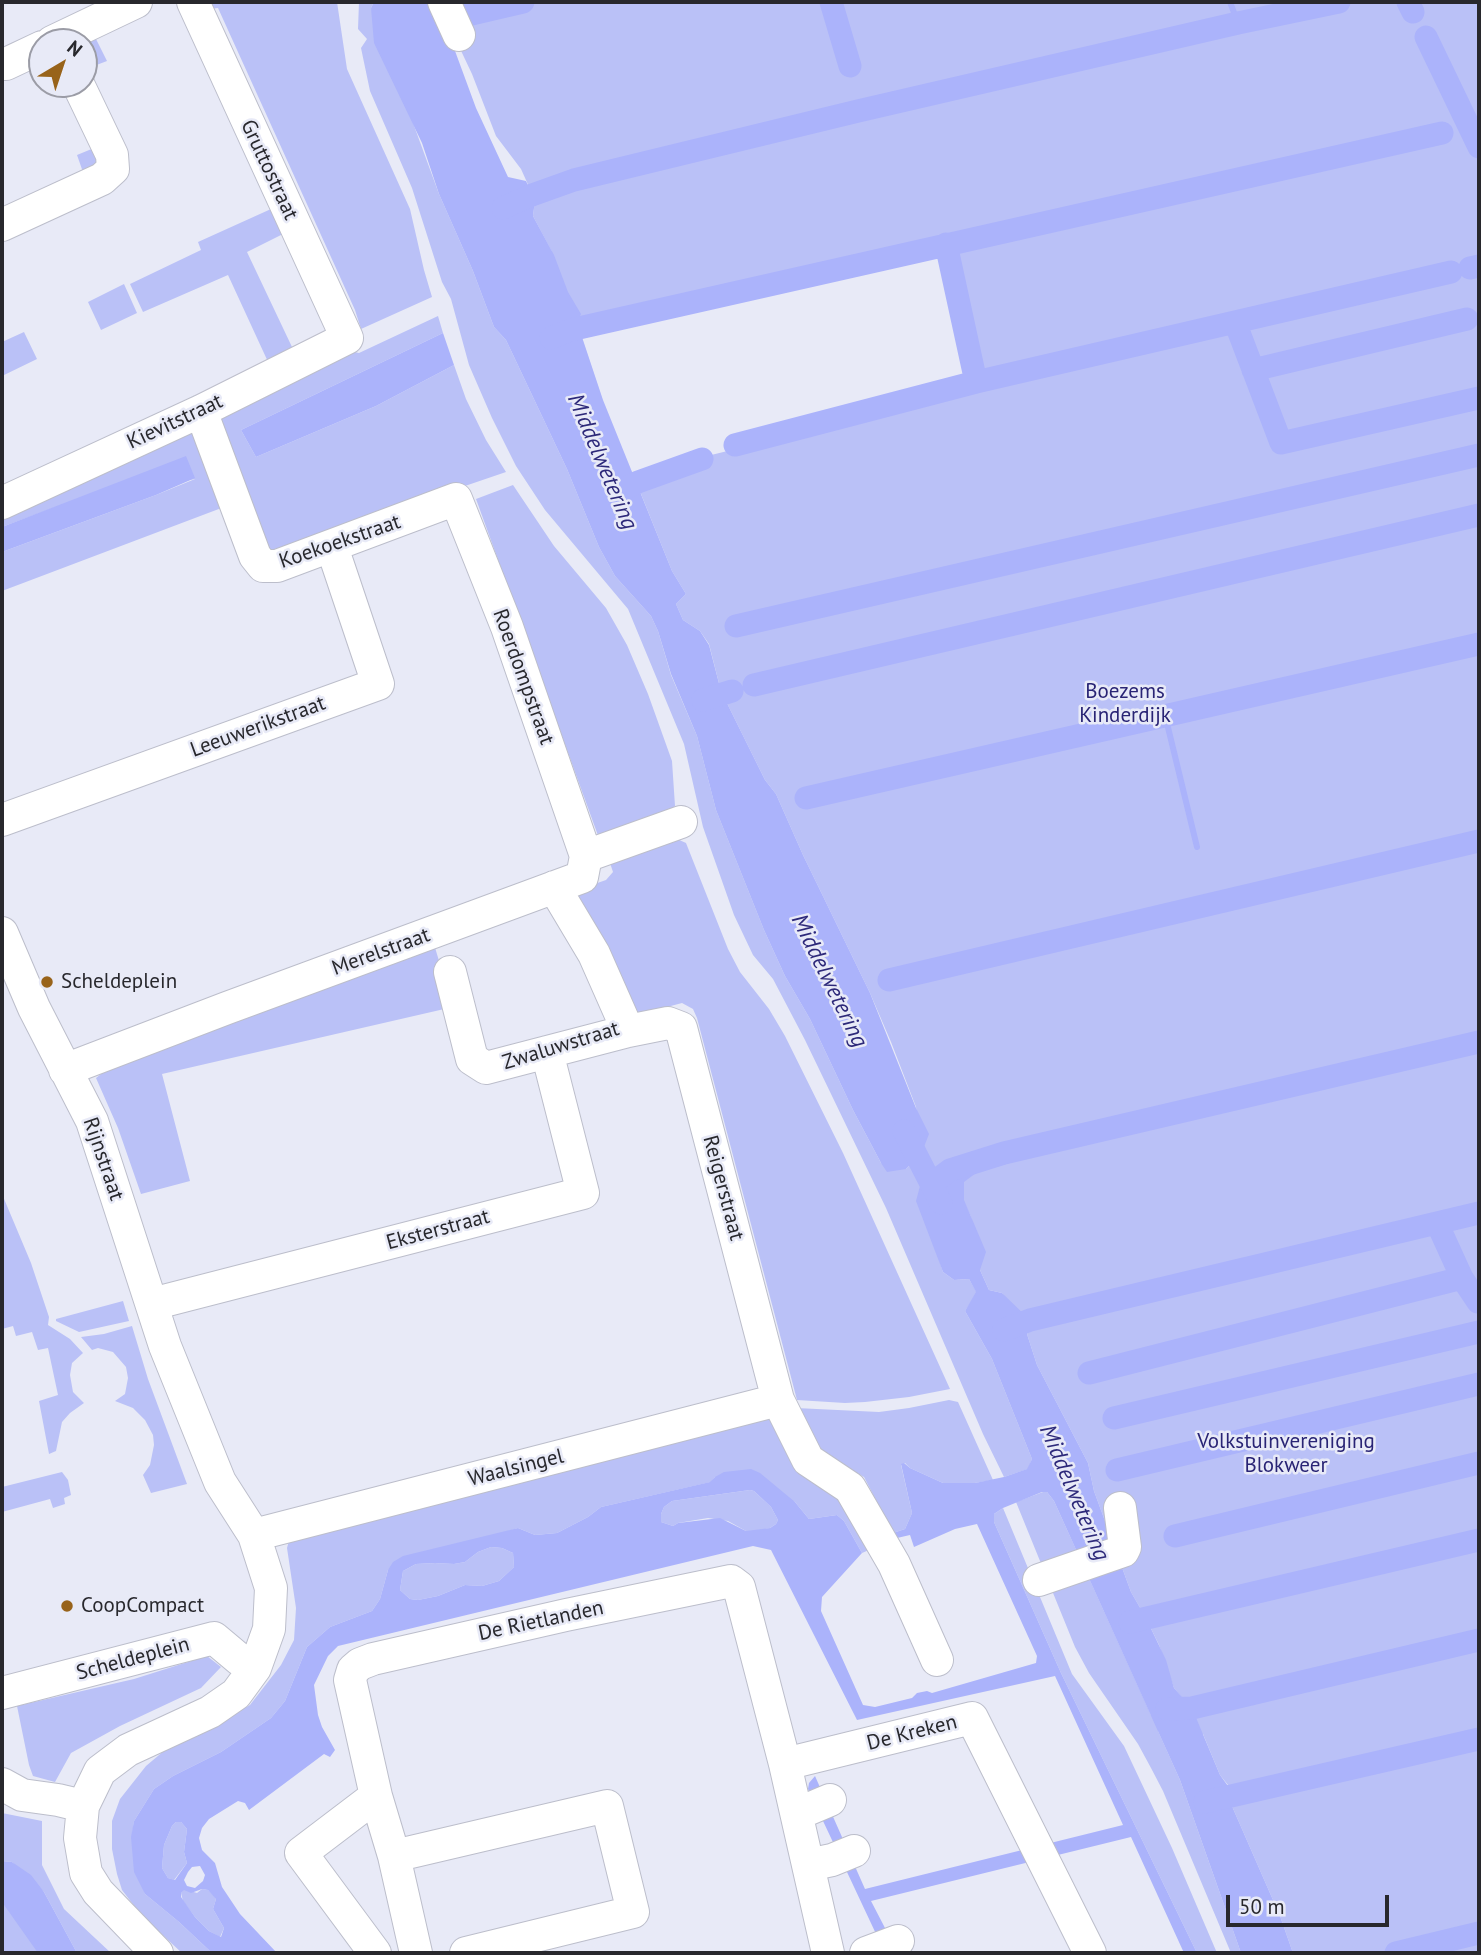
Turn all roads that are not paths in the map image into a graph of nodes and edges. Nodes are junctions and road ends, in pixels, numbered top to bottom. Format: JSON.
{"nodes":[{"id":1,"x":136,"y":2,"type":"edge"},
{"id":2,"x":193,"y":2,"type":"edge"},
{"id":3,"x":444,"y":2,"type":"edge"},
{"id":4,"x":82,"y":28,"type":"edge"},
{"id":5,"x":459,"y":35,"type":"dead end"},
{"id":6,"x":28,"y":54,"type":"edge"},
{"id":7,"x":2,"y":64,"type":"edge"},
{"id":8,"x":85,"y":98,"type":"edge"},
{"id":9,"x":2,"y":225,"type":"edge"},
{"id":10,"x":347,"y":338,"type":"joint"},
{"id":11,"x":201,"y":411,"type":"junction"},
{"id":12,"x":456,"y":499,"type":"joint"},
{"id":13,"x":2,"y":503,"type":"edge"},
{"id":14,"x":332,"y":547,"type":"junction"},
{"id":15,"x":2,"y":820,"type":"edge"},
{"id":16,"x":681,"y":822,"type":"dead end"},
{"id":17,"x":586,"y":856,"type":"junction"},
{"id":18,"x":554,"y":887,"type":"junction"},
{"id":19,"x":2,"y":933,"type":"edge"},
{"id":20,"x":450,"y":972,"type":"dead end"},
{"id":21,"x":628,"y":1031,"type":"junction"},
{"id":22,"x":547,"y":1052,"type":"junction"},
{"id":23,"x":65,"y":1070,"type":"junction"},
{"id":24,"x":152,"y":1304,"type":"junction"},
{"id":25,"x":778,"y":1400,"type":"junction"},
{"id":26,"x":1120,"y":1508,"type":"dead end"},
{"id":27,"x":254,"y":1535,"type":"junction"},
{"id":28,"x":1039,"y":1580,"type":"dead end"},
{"id":29,"x":937,"y":1660,"type":"dead end"},
{"id":30,"x":255,"y":1668,"type":"junction"},
{"id":31,"x":2,"y":1693,"type":"edge"},
{"id":32,"x":785,"y":1764,"type":"junction"},
{"id":33,"x":2,"y":1784,"type":"edge"},
{"id":34,"x":376,"y":1796,"type":"junction"},
{"id":35,"x":83,"y":1806,"type":"junction"},
{"id":36,"x":394,"y":1856,"type":"junction"},
{"id":37,"x":157,"y":1953,"type":"edge"},
{"id":38,"x":375,"y":1953,"type":"edge"},
{"id":39,"x":416,"y":1953,"type":"edge"},
{"id":40,"x":466,"y":1953,"type":"edge"},
{"id":41,"x":828,"y":1953,"type":"edge"},
{"id":42,"x":1090,"y":1953,"type":"edge"}],
"edges":[{"from":1,"to":4,"type":"street"},
{"from":2,"to":10,"type":"street","name":"Gruttostraat"},
{"from":3,"to":5,"type":"street"},
{"from":6,"to":7,"type":"street"},
{"from":8,"to":9,"type":"street"},
{"from":10,"to":11,"type":"street","name":"Kievitstraat"},
{"from":11,"to":13,"type":"street","name":"Kievitstraat"},
{"from":11,"to":14,"type":"street","name":"Koekoekstraat"},
{"from":12,"to":14,"type":"street","name":"Koekoekstraat"},
{"from":12,"to":17,"type":"street","name":"Roerdompstraat"},
{"from":14,"to":15,"type":"street","name":"Leeuwerikstraat"},
{"from":16,"to":17,"type":"street"},
{"from":17,"to":18,"type":"street","name":"Merelstraat"},
{"from":18,"to":21,"type":"street","name":"Zwaluwstraat"},
{"from":18,"to":23,"type":"street","name":"Merelstraat"},
{"from":19,"to":23,"type":"street","name":"Rijnstraat"},
{"from":20,"to":22,"type":"street","name":"Zwaluwstraat"},
{"from":21,"to":22,"type":"street","name":"Zwaluwstraat"},
{"from":21,"to":25,"type":"street","name":"Reigerstraat"},
{"from":22,"to":24,"type":"street","name":"Eksterstraat"},
{"from":23,"to":24,"type":"street","name":"Rijnstraat"},
{"from":24,"to":27,"type":"street","name":"Rijnstraat"},
{"from":25,"to":27,"type":"street","name":"Waalsingel"},
{"from":25,"to":29,"type":"street"},
{"from":26,"to":28,"type":"street"},
{"from":27,"to":30,"type":"street"},
{"from":30,"to":31,"type":"street","name":"Scheldeplein"},
{"from":30,"to":35,"type":"street"},
{"from":32,"to":34,"type":"street","name":"De Rietlanden"},
{"from":32,"to":41,"type":"street"},
{"from":32,"to":42,"type":"street","name":"De Kreken"},
{"from":33,"to":35,"type":"street"},
{"from":34,"to":36,"type":"street","name":"De Rietlanden"},
{"from":34,"to":38,"type":"street"},
{"from":35,"to":37,"type":"street"},
{"from":36,"to":39,"type":"street","name":"De Rietlanden"},
{"from":36,"to":40,"type":"street"}]}
